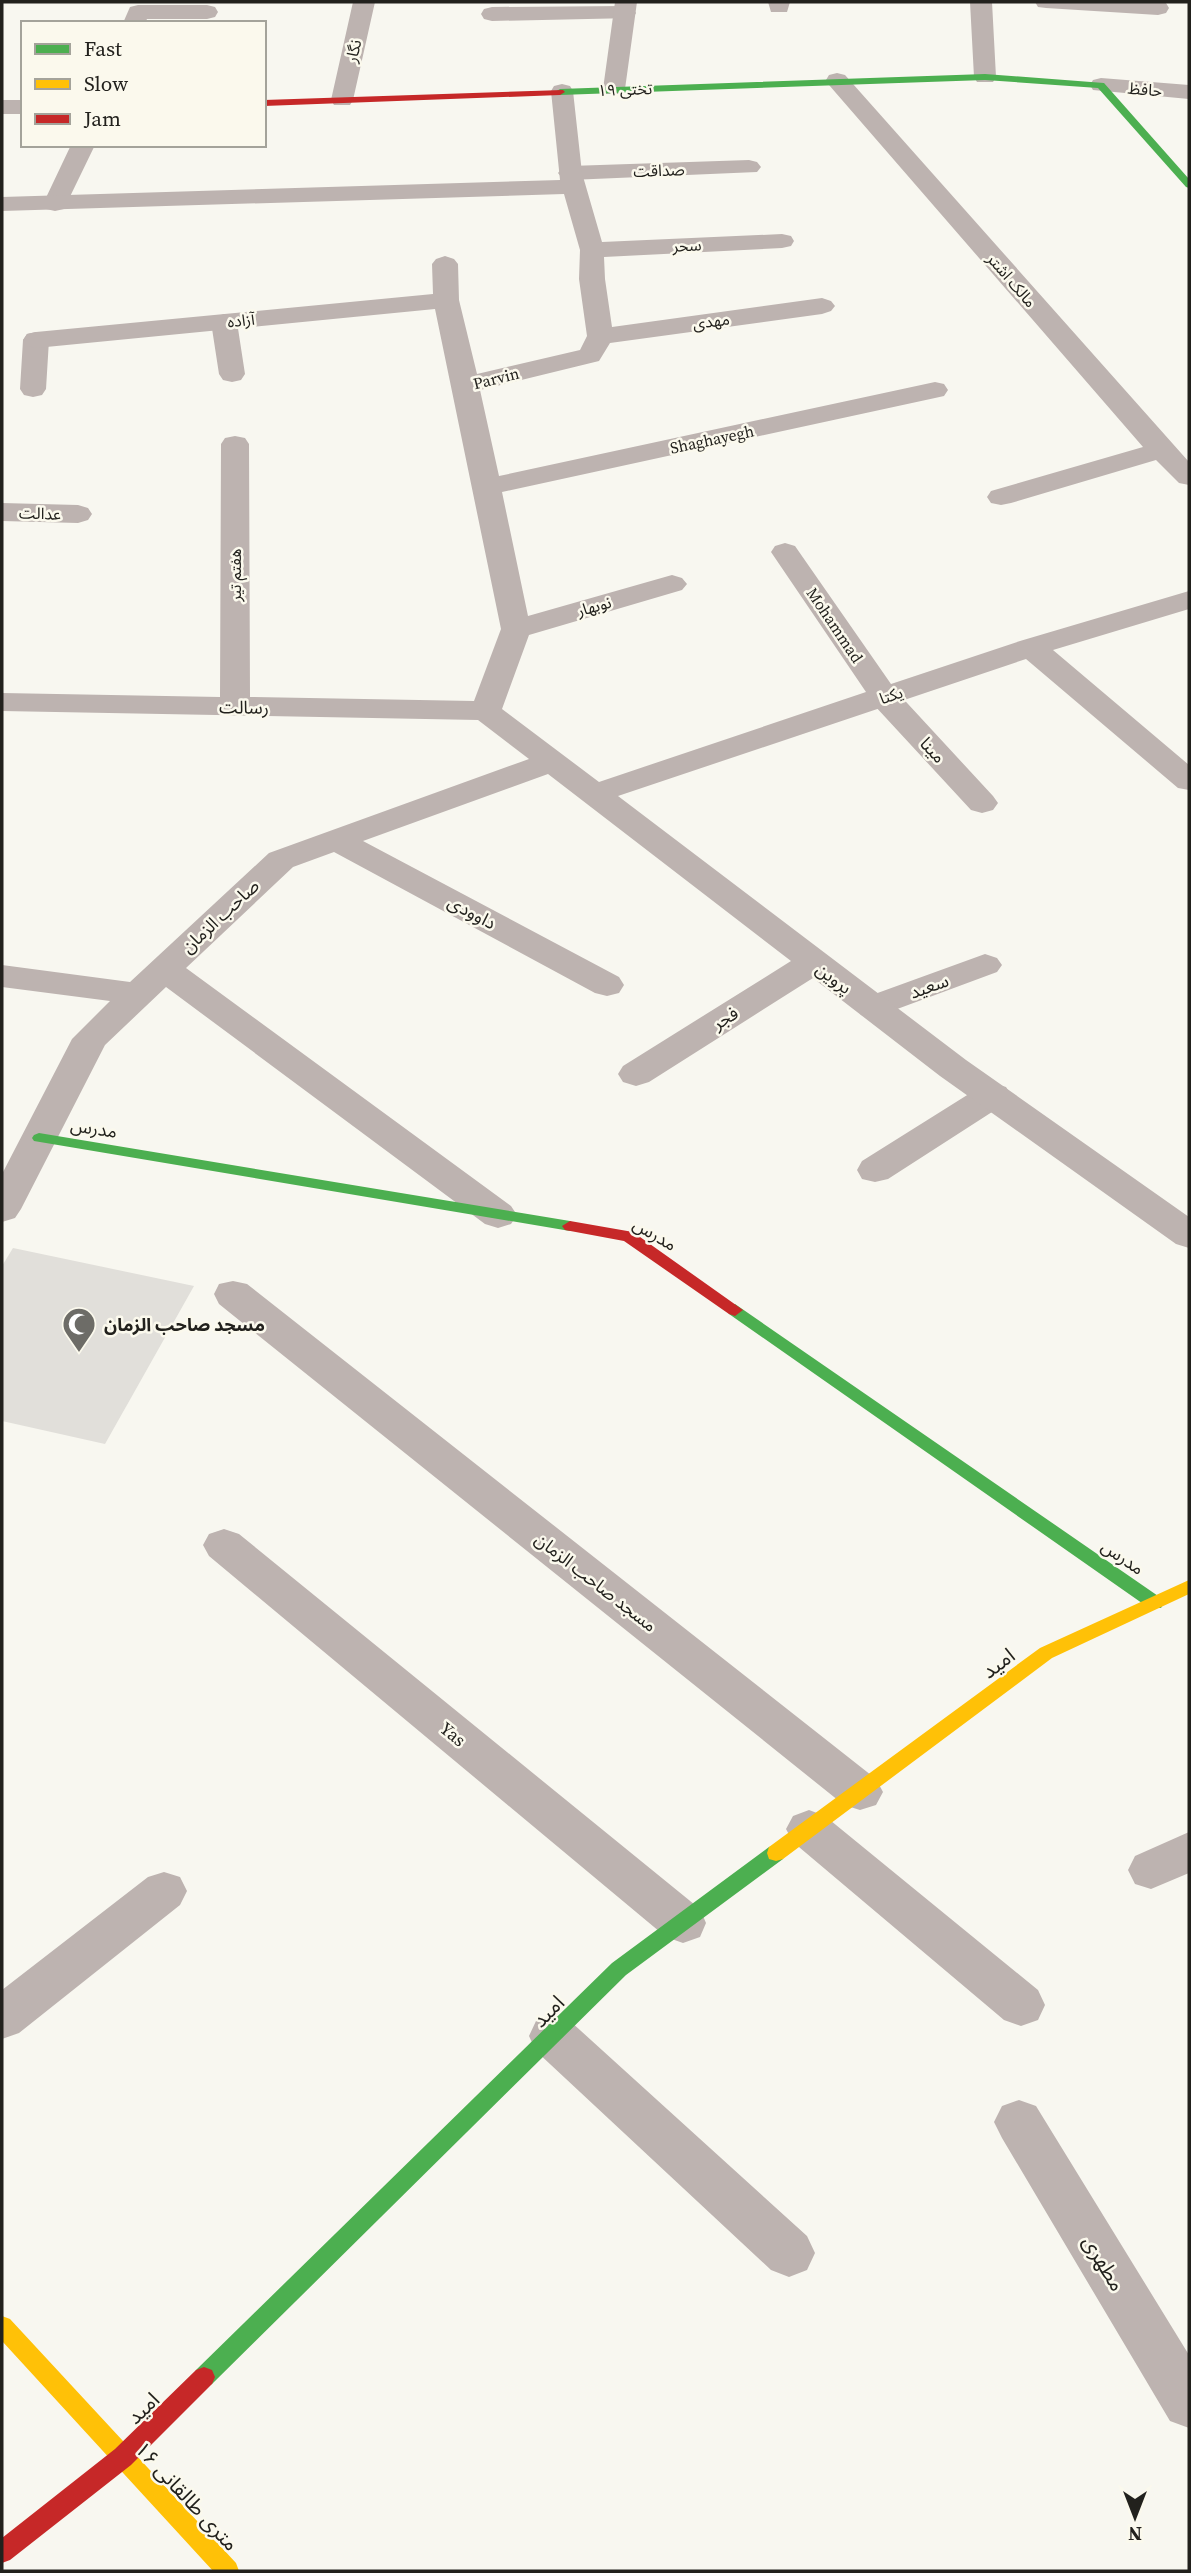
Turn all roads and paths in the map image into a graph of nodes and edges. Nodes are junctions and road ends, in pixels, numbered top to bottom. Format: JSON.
{"nodes":[{"id":1,"x":364,"y":2,"type":"edge"},
{"id":2,"x":981,"y":2,"type":"edge"},
{"id":3,"x":1046,"y":2,"type":"edge"},
{"id":4,"x":625,"y":8,"type":"edge"},
{"id":5,"x":1158,"y":8,"type":"dead end"},
{"id":6,"x":207,"y":12,"type":"dead end"},
{"id":7,"x":492,"y":14,"type":"dead end"},
{"id":8,"x":135,"y":21,"type":"edge"},
{"id":9,"x":985,"y":77,"type":"junction"},
{"id":10,"x":837,"y":80,"type":"junction"},
{"id":11,"x":1101,"y":85,"type":"junction"},
{"id":12,"x":614,"y":89,"type":"junction"},
{"id":13,"x":562,"y":91,"type":"junction"},
{"id":14,"x":1189,"y":92,"type":"edge"},
{"id":15,"x":342,"y":100,"type":"junction"},
{"id":16,"x":266,"y":103,"type":"edge"},
{"id":17,"x":2,"y":107,"type":"edge"},
{"id":18,"x":21,"y":107,"type":"edge"},
{"id":19,"x":82,"y":147,"type":"edge"},
{"id":20,"x":749,"y":167,"type":"dead end"},
{"id":21,"x":571,"y":180,"type":"junction"},
{"id":22,"x":1189,"y":185,"type":"edge"},
{"id":23,"x":2,"y":204,"type":"edge"},
{"id":24,"x":55,"y":204,"type":"junction"},
{"id":25,"x":782,"y":241,"type":"dead end"},
{"id":26,"x":592,"y":250,"type":"junction"},
{"id":27,"x":445,"y":264,"type":"dead end"},
{"id":28,"x":446,"y":300,"type":"junction"},
{"id":29,"x":822,"y":306,"type":"dead end"},
{"id":30,"x":224,"y":322,"type":"junction"},
{"id":31,"x":600,"y":336,"type":"junction"},
{"id":32,"x":232,"y":374,"type":"dead end"},
{"id":33,"x":466,"y":385,"type":"junction"},
{"id":34,"x":33,"y":389,"type":"dead end"},
{"id":35,"x":935,"y":390,"type":"dead end"},
{"id":36,"x":235,"y":444,"type":"dead end"},
{"id":37,"x":1161,"y":450,"type":"junction"},
{"id":38,"x":1189,"y":477,"type":"edge"},
{"id":39,"x":488,"y":487,"type":"junction"},
{"id":40,"x":1002,"y":497,"type":"dead end"},
{"id":41,"x":2,"y":512,"type":"edge"},
{"id":42,"x":78,"y":514,"type":"dead end"},
{"id":43,"x":785,"y":552,"type":"dead end"},
{"id":44,"x":673,"y":584,"type":"dead end"},
{"id":45,"x":1187,"y":604,"type":"edge"},
{"id":46,"x":516,"y":629,"type":"junction"},
{"id":47,"x":1031,"y":647,"type":"junction"},
{"id":48,"x":885,"y":698,"type":"junction"},
{"id":49,"x":2,"y":702,"type":"edge"},
{"id":50,"x":234,"y":706,"type":"junction"},
{"id":51,"x":486,"y":711,"type":"junction"},
{"id":52,"x":551,"y":762,"type":"junction"},
{"id":53,"x":1189,"y":781,"type":"edge"},
{"id":54,"x":594,"y":794,"type":"junction"},
{"id":55,"x":982,"y":803,"type":"dead end"},
{"id":56,"x":336,"y":839,"type":"junction"},
{"id":57,"x":814,"y":962,"type":"junction"},
{"id":58,"x":985,"y":965,"type":"dead end"},
{"id":59,"x":165,"y":969,"type":"junction"},
{"id":60,"x":2,"y":976,"type":"edge"},
{"id":61,"x":607,"y":985,"type":"dead end"},
{"id":62,"x":138,"y":994,"type":"junction"},
{"id":63,"x":873,"y":1007,"type":"junction"},
{"id":64,"x":636,"y":1074,"type":"dead end"},
{"id":65,"x":993,"y":1096,"type":"junction"},
{"id":66,"x":39,"y":1138,"type":"junction"},
{"id":67,"x":875,"y":1170,"type":"dead end"},
{"id":68,"x":2,"y":1209,"type":"edge"},
{"id":69,"x":498,"y":1215,"type":"junction"},
{"id":70,"x":1189,"y":1236,"type":"edge"},
{"id":71,"x":233,"y":1294,"type":"dead end"},
{"id":72,"x":224,"y":1545,"type":"dead end"},
{"id":73,"x":1189,"y":1587,"type":"edge"},
{"id":74,"x":1155,"y":1603,"type":"junction"},
{"id":75,"x":860,"y":1792,"type":"junction"},
{"id":76,"x":809,"y":1829,"type":"junction"},
{"id":77,"x":164,"y":1891,"type":"dead end"},
{"id":78,"x":683,"y":1923,"type":"junction"},
{"id":79,"x":1021,"y":2005,"type":"dead end"},
{"id":80,"x":2,"y":2018,"type":"edge"},
{"id":81,"x":552,"y":2036,"type":"junction"},
{"id":82,"x":1019,"y":2122,"type":"dead end"},
{"id":83,"x":789,"y":2253,"type":"dead end"},
{"id":84,"x":2,"y":2326,"type":"edge"},
{"id":85,"x":1189,"y":2403,"type":"edge"},
{"id":86,"x":122,"y":2457,"type":"junction"},
{"id":87,"x":2,"y":2552,"type":"edge"},
{"id":88,"x":228,"y":2571,"type":"edge"}],
"edges":[{"from":1,"to":15,"type":"street","name":"نگار"},
{"from":2,"to":9,"type":"street"},
{"from":3,"to":5,"type":"street"},
{"from":4,"to":7,"type":"street"},
{"from":4,"to":12,"type":"street"},
{"from":6,"to":8,"type":"street"},
{"from":9,"to":10,"type":"street","name":"تختی ۱۹"},
{"from":9,"to":11,"type":"street","name":"تختی ۱۹"},
{"from":10,"to":12,"type":"street","name":"تختی ۱۹"},
{"from":10,"to":37,"type":"street","name":"مالک اشتر"},
{"from":11,"to":14,"type":"street","name":"حافظ"},
{"from":11,"to":22,"type":"street"},
{"from":12,"to":13,"type":"street","name":"تختی ۱۹"},
{"from":13,"to":15,"type":"street","name":"تختی ۱۹"},
{"from":13,"to":21,"type":"street"},
{"from":15,"to":16,"type":"street","name":"تختی ۱۹"},
{"from":17,"to":18,"type":"street"},
{"from":19,"to":24,"type":"street"},
{"from":20,"to":21,"type":"street","name":"صداقت"},
{"from":21,"to":24,"type":"street","name":"صداقت"},
{"from":21,"to":26,"type":"street"},
{"from":23,"to":24,"type":"street","name":"صداقت"},
{"from":25,"to":26,"type":"street","name":"سحر"},
{"from":26,"to":31,"type":"street"},
{"from":27,"to":28,"type":"street"},
{"from":28,"to":30,"type":"street","name":"آزاده"},
{"from":28,"to":33,"type":"street"},
{"from":29,"to":31,"type":"street","name":"مهدی"},
{"from":30,"to":32,"type":"street"},
{"from":30,"to":34,"type":"street","name":"آزاده"},
{"from":31,"to":33,"type":"street","name":"Parvin"},
{"from":33,"to":39,"type":"street","name":"Parvin"},
{"from":35,"to":39,"type":"street","name":"Shaghayegh"},
{"from":36,"to":50,"type":"street","name":"هفتم تیر"},
{"from":37,"to":38,"type":"street","name":"مالک اشتر"},
{"from":37,"to":40,"type":"street"},
{"from":39,"to":46,"type":"street","name":"Parvin"},
{"from":41,"to":42,"type":"street","name":"عدالت"},
{"from":43,"to":48,"type":"street","name":"Mohammad"},
{"from":44,"to":46,"type":"street","name":"نوبهار"},
{"from":45,"to":47,"type":"street","name":"یکتا"},
{"from":46,"to":51,"type":"street"},
{"from":47,"to":48,"type":"street","name":"یکتا"},
{"from":47,"to":53,"type":"street"},
{"from":48,"to":54,"type":"street","name":"یکتا"},
{"from":48,"to":55,"type":"street","name":"مینا"},
{"from":49,"to":50,"type":"street","name":"رسالت"},
{"from":50,"to":51,"type":"street","name":"رسالت"},
{"from":51,"to":52,"type":"street","name":"پروین"},
{"from":52,"to":54,"type":"street","name":"پروین"},
{"from":52,"to":56,"type":"street","name":"صاحب الزمان"},
{"from":54,"to":57,"type":"street","name":"پروین"},
{"from":56,"to":59,"type":"street","name":"صاحب الزمان"},
{"from":56,"to":61,"type":"street","name":"داوودی"},
{"from":57,"to":63,"type":"street","name":"پروین"},
{"from":57,"to":64,"type":"street","name":"فجر"},
{"from":58,"to":63,"type":"street","name":"سعید"},
{"from":59,"to":62,"type":"street","name":"صاحب الزمان"},
{"from":59,"to":69,"type":"street"},
{"from":60,"to":62,"type":"street"},
{"from":62,"to":66,"type":"street","name":"صاحب الزمان"},
{"from":63,"to":65,"type":"street","name":"پروین"},
{"from":65,"to":67,"type":"street"},
{"from":65,"to":70,"type":"street","name":"پروین"},
{"from":66,"to":68,"type":"street","name":"صاحب الزمان"},
{"from":66,"to":69,"type":"street","name":"مدرس"},
{"from":69,"to":74,"type":"street","name":"مدرس"},
{"from":71,"to":75,"type":"street","name":"مسجد صاحب الزمان"},
{"from":72,"to":78,"type":"street","name":"Yas"},
{"from":73,"to":74,"type":"street","name":"امید"},
{"from":74,"to":75,"type":"street","name":"امید"},
{"from":75,"to":76,"type":"street","name":"امید"},
{"from":76,"to":78,"type":"street","name":"امید"},
{"from":76,"to":79,"type":"street"},
{"from":77,"to":80,"type":"street"},
{"from":78,"to":81,"type":"street","name":"امید"},
{"from":81,"to":83,"type":"street"},
{"from":81,"to":86,"type":"street","name":"امید"},
{"from":82,"to":85,"type":"street","name":"مطهری"},
{"from":84,"to":86,"type":"street","name":"۱۶ متری طالقانی"},
{"from":86,"to":87,"type":"street","name":"امید"},
{"from":86,"to":88,"type":"street","name":"۱۶ متری طالقانی"}]}
